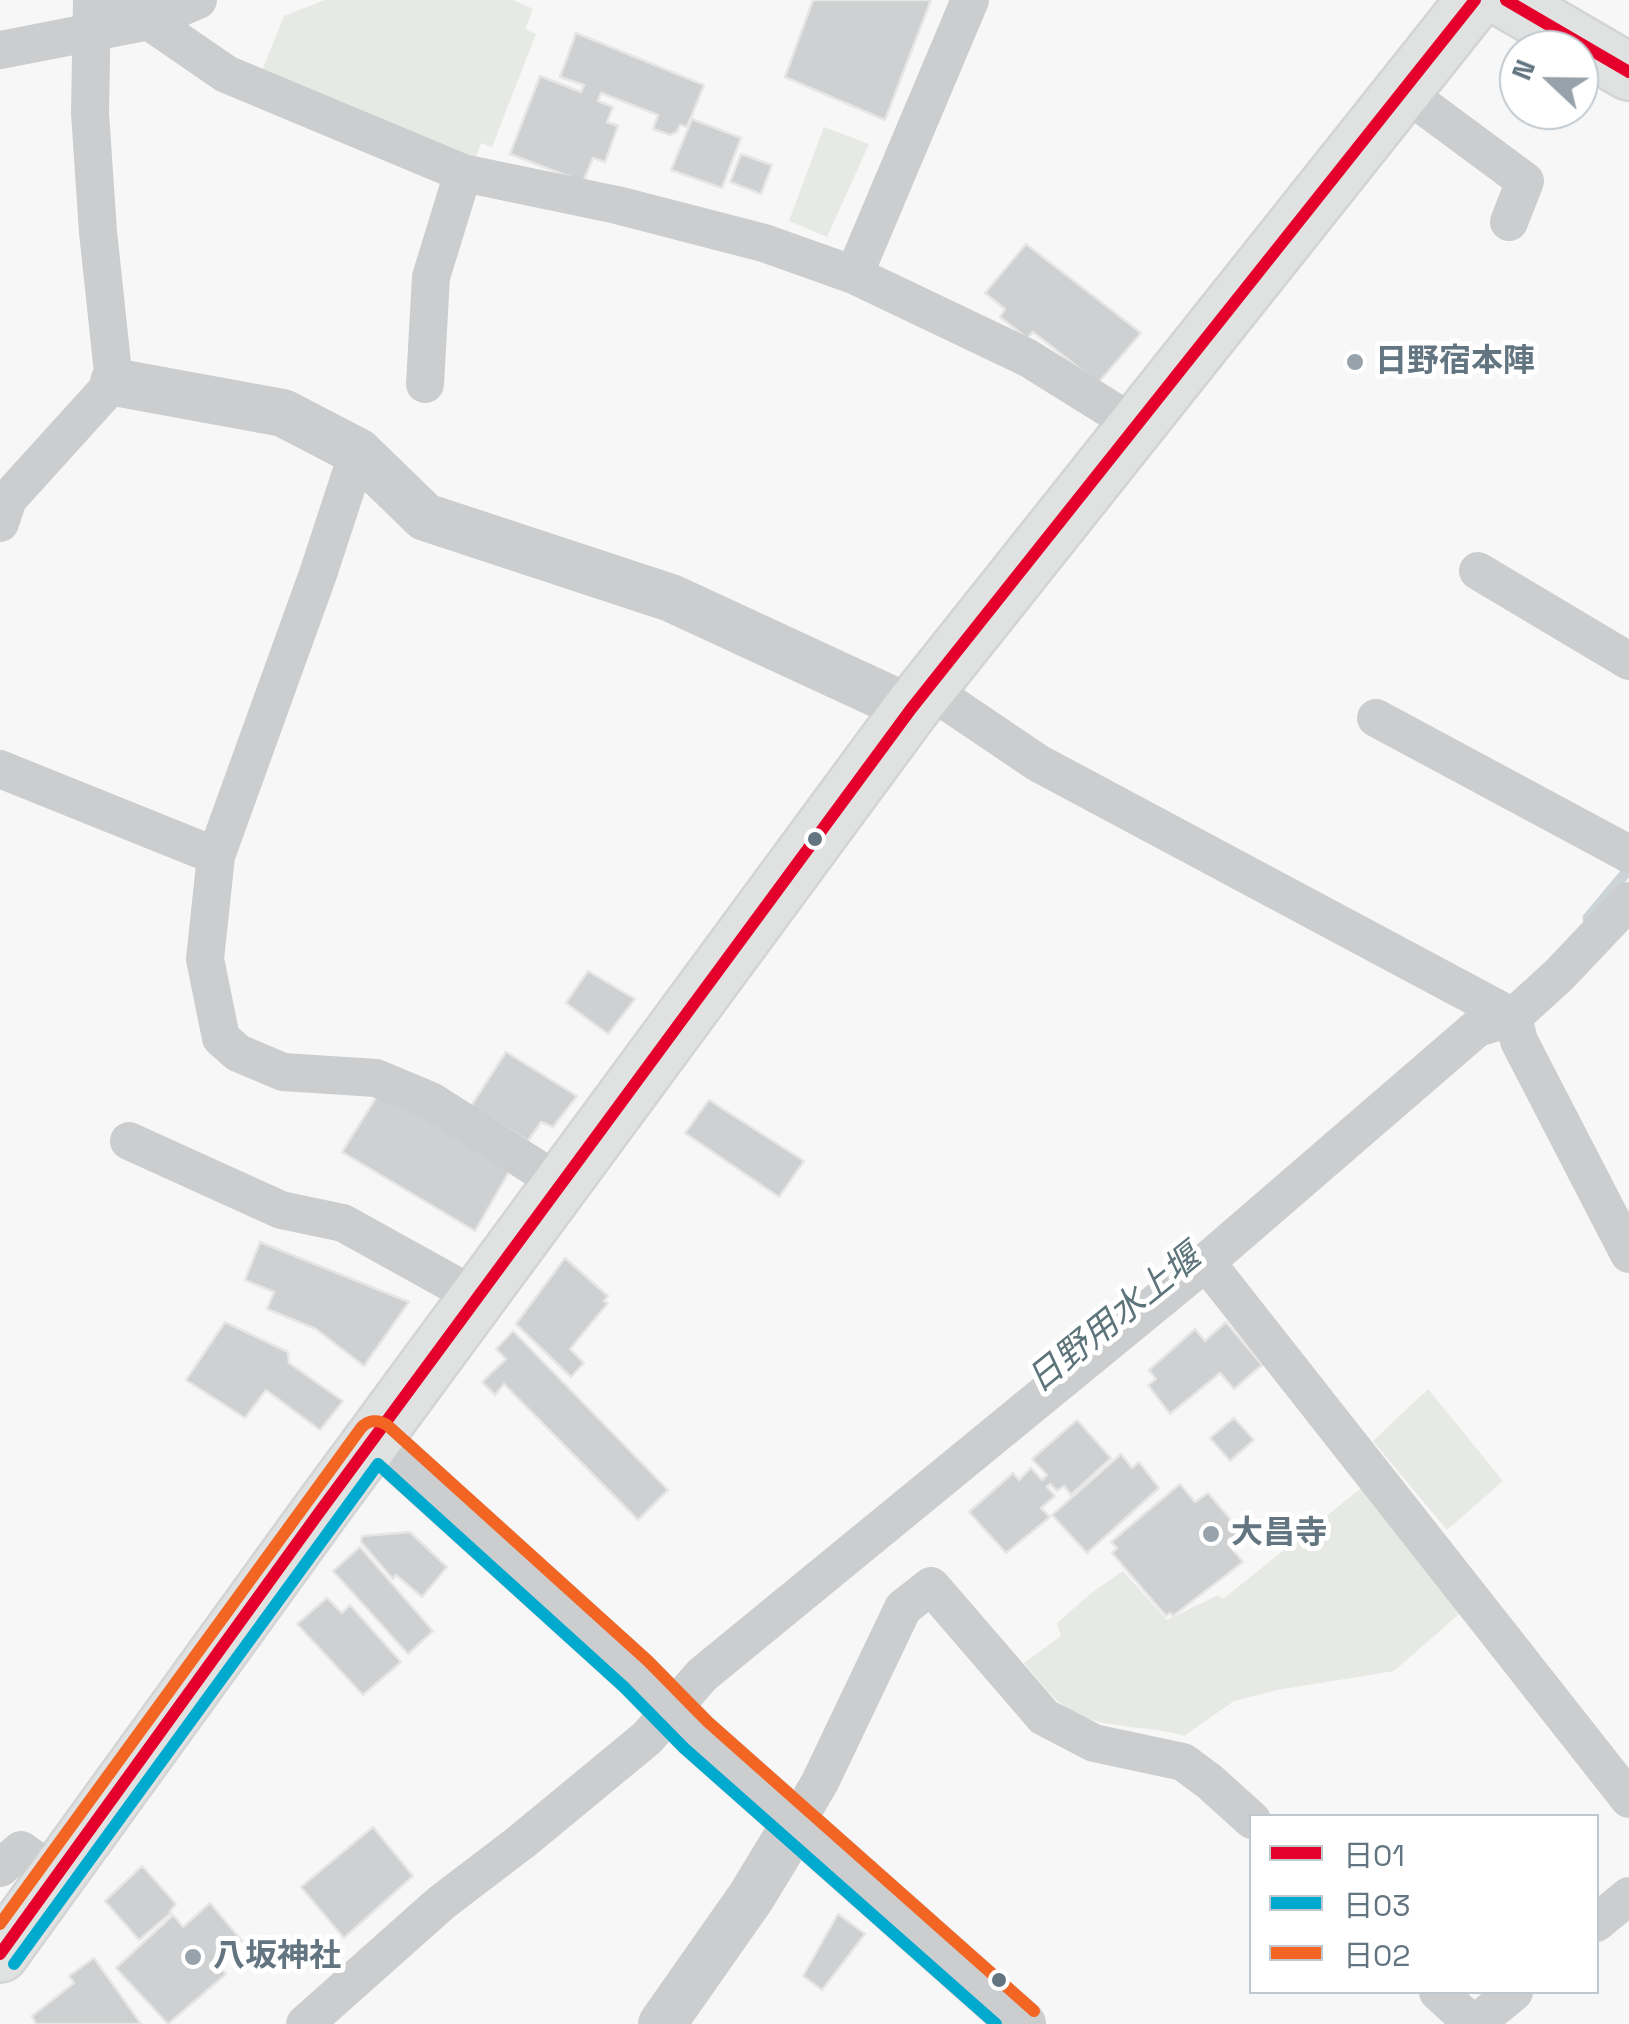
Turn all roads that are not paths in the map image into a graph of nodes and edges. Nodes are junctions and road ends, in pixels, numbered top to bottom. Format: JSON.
{"nodes":[{"id":1,"x":198,"y":0,"type":"edge"},
{"id":2,"x":970,"y":0,"type":"edge"},
{"id":3,"x":1475,"y":0,"type":"edge"},
{"id":4,"x":1506,"y":0,"type":"edge"},
{"id":5,"x":136,"y":10,"type":"edge"},
{"id":6,"x":92,"y":17,"type":"edge"},
{"id":7,"x":0,"y":50,"type":"edge"},
{"id":8,"x":1629,"y":72,"type":"edge"},
{"id":9,"x":1402,"y":90,"type":"junction"},
{"id":10,"x":463,"y":173,"type":"junction"},
{"id":11,"x":1508,"y":222,"type":"dead end"},
{"id":12,"x":854,"y":275,"type":"junction"},
{"id":13,"x":114,"y":382,"type":"junction"},
{"id":14,"x":425,"y":384,"type":"dead end"},
{"id":15,"x":1137,"y":426,"type":"junction"},
{"id":16,"x":358,"y":452,"type":"junction"},
{"id":17,"x":0,"y":523,"type":"edge"},
{"id":18,"x":1478,"y":570,"type":"dead end"},
{"id":19,"x":1629,"y":661,"type":"edge"},
{"id":20,"x":919,"y":698,"type":"junction"},
{"id":21,"x":1376,"y":718,"type":"dead end"},
{"id":22,"x":0,"y":770,"type":"edge"},
{"id":23,"x":1626,"y":852,"type":"edge"},
{"id":24,"x":216,"y":856,"type":"junction"},
{"id":25,"x":1629,"y":901,"type":"edge"},
{"id":26,"x":1513,"y":1016,"type":"junction"},
{"id":27,"x":130,"y":1141,"type":"dead end"},
{"id":28,"x":561,"y":1184,"type":"junction"},
{"id":29,"x":1629,"y":1254,"type":"edge"},
{"id":30,"x":1206,"y":1262,"type":"junction"},
{"id":31,"x":476,"y":1300,"type":"junction"},
{"id":32,"x":375,"y":1438,"type":"junction"},
{"id":33,"x":672,"y":1710,"type":"junction"},
{"id":34,"x":1629,"y":1799,"type":"edge"},
{"id":35,"x":1249,"y":1817,"type":"edge"},
{"id":36,"x":796,"y":1823,"type":"junction"},
{"id":37,"x":0,"y":1868,"type":"edge"},
{"id":38,"x":56,"y":1875,"type":"junction"},
{"id":39,"x":1629,"y":1896,"type":"edge"},
{"id":40,"x":1599,"y":1921,"type":"edge"},
{"id":41,"x":0,"y":1954,"type":"edge"},
{"id":42,"x":1440,"y":1994,"type":"edge"},
{"id":43,"x":1512,"y":1994,"type":"edge"},
{"id":44,"x":1008,"y":2020,"type":"edge"},
{"id":45,"x":305,"y":2024,"type":"edge"},
{"id":46,"x":662,"y":2024,"type":"edge"},
{"id":47,"x":1474,"y":2024,"type":"edge"}],
"edges":[{"from":1,"to":5,"type":"street"},
{"from":2,"to":12,"type":"street"},
{"from":3,"to":9,"type":"main road"},
{"from":4,"to":8,"type":"main road"},
{"from":5,"to":6,"type":"street"},
{"from":5,"to":10,"type":"street"},
{"from":6,"to":7,"type":"street"},
{"from":6,"to":13,"type":"street"},
{"from":9,"to":11,"type":"street"},
{"from":9,"to":15,"type":"main road"},
{"from":10,"to":12,"type":"street"},
{"from":10,"to":14,"type":"street"},
{"from":12,"to":15,"type":"street"},
{"from":13,"to":16,"type":"street"},
{"from":13,"to":17,"type":"street"},
{"from":15,"to":20,"type":"main road"},
{"from":16,"to":20,"type":"street"},
{"from":16,"to":24,"type":"street"},
{"from":18,"to":19,"type":"street"},
{"from":20,"to":26,"type":"street"},
{"from":20,"to":28,"type":"main road"},
{"from":21,"to":23,"type":"street"},
{"from":22,"to":24,"type":"street"},
{"from":24,"to":28,"type":"street"},
{"from":25,"to":26,"type":"street"},
{"from":26,"to":29,"type":"street"},
{"from":26,"to":30,"type":"street"},
{"from":27,"to":31,"type":"street"},
{"from":28,"to":31,"type":"main road"},
{"from":30,"to":33,"type":"street"},
{"from":30,"to":34,"type":"street"},
{"from":31,"to":32,"type":"main road"},
{"from":32,"to":33,"type":"street"},
{"from":32,"to":38,"type":"main road"},
{"from":33,"to":36,"type":"street"},
{"from":33,"to":45,"type":"street"},
{"from":35,"to":36,"type":"street"},
{"from":36,"to":44,"type":"street"},
{"from":36,"to":46,"type":"street"},
{"from":37,"to":38,"type":"street"},
{"from":38,"to":41,"type":"main road"},
{"from":39,"to":40,"type":"street"},
{"from":42,"to":47,"type":"street"},
{"from":43,"to":47,"type":"street"}]}
